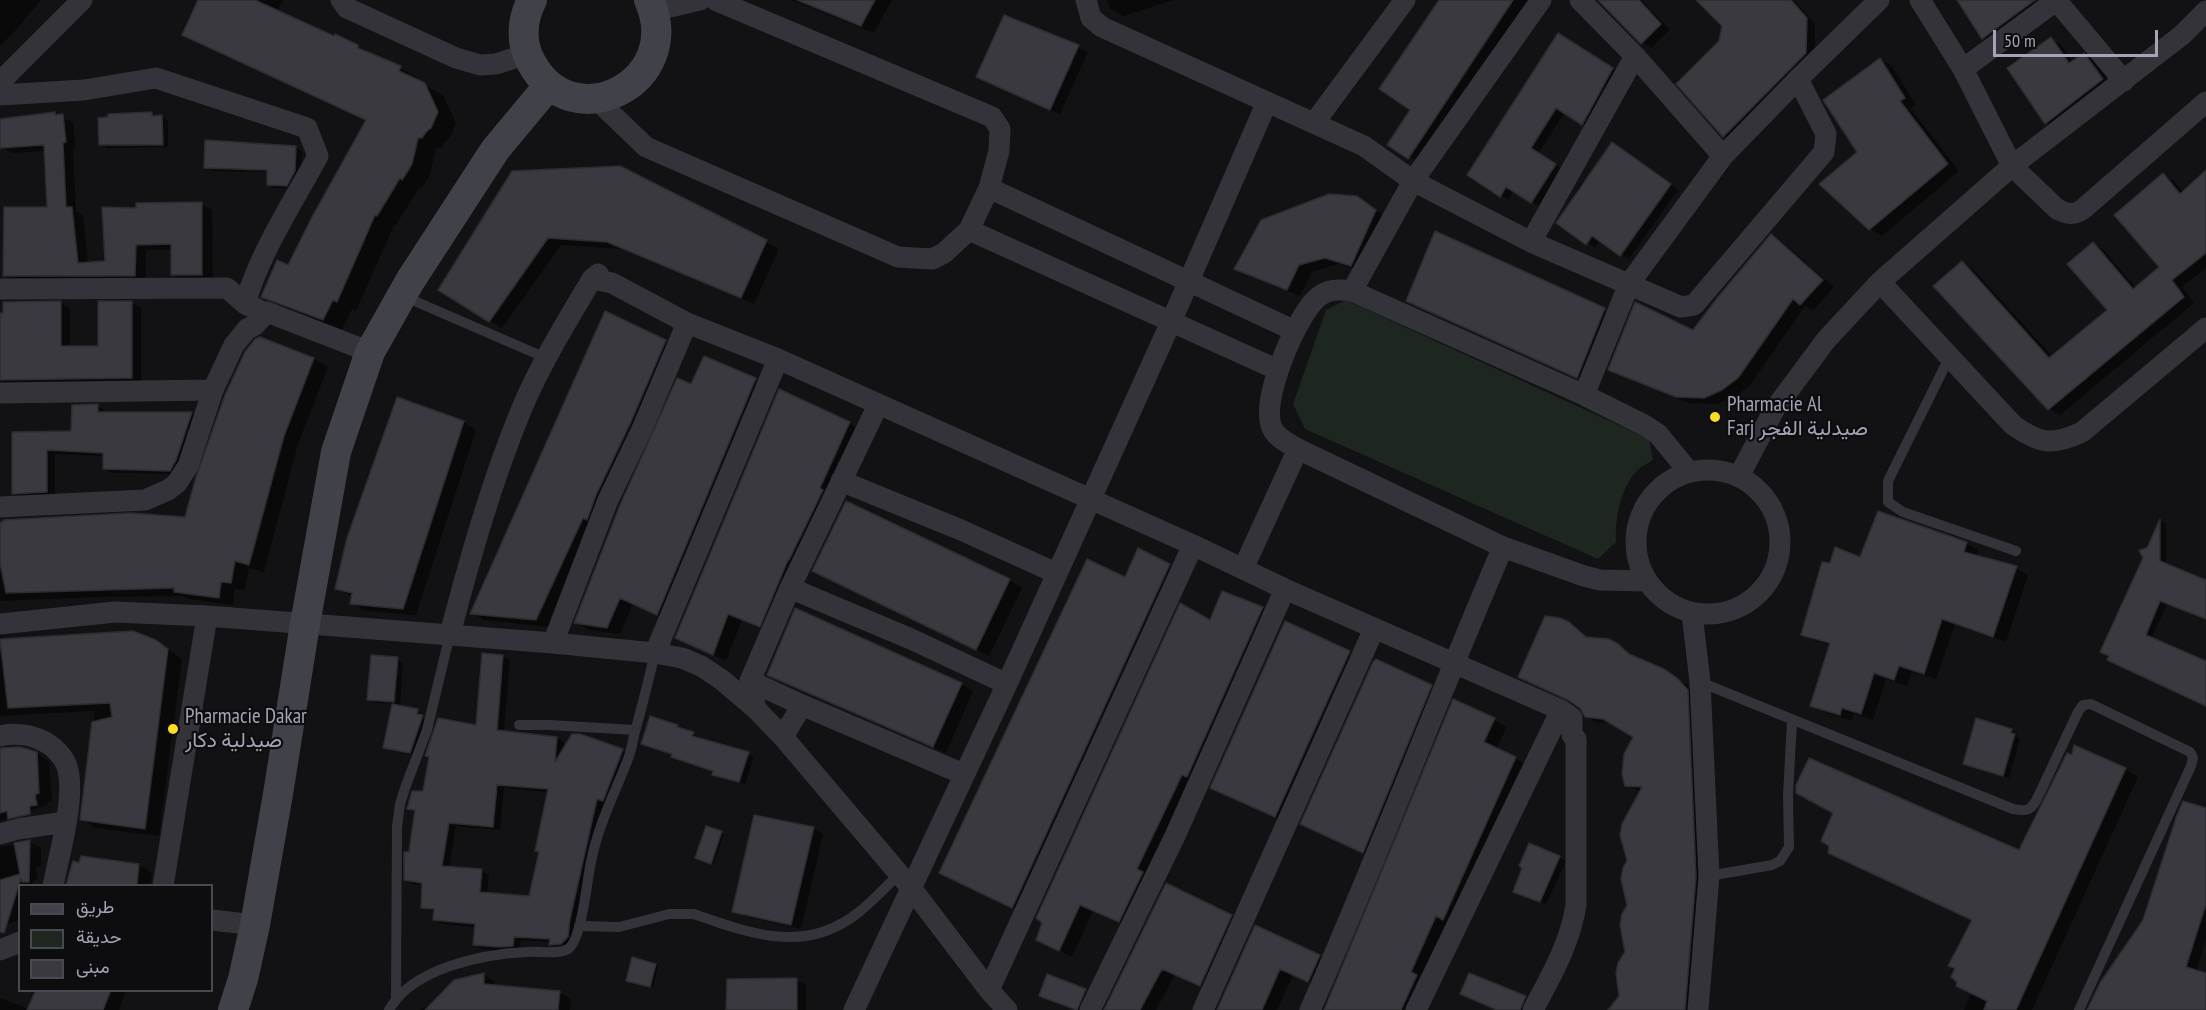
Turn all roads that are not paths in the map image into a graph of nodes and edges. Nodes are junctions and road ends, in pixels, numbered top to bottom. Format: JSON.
{"nodes":[{"id":1,"x":82,"y":0,"type":"edge"},
{"id":2,"x":341,"y":0,"type":"edge"},
{"id":3,"x":532,"y":0,"type":"edge"},
{"id":4,"x":700,"y":0,"type":"edge"},
{"id":5,"x":714,"y":0,"type":"edge"},
{"id":6,"x":1086,"y":0,"type":"edge"},
{"id":7,"x":1405,"y":0,"type":"edge"},
{"id":8,"x":1541,"y":0,"type":"edge"},
{"id":9,"x":1580,"y":0,"type":"edge"},
{"id":10,"x":1879,"y":0,"type":"edge"},
{"id":11,"x":1920,"y":0,"type":"edge"},
{"id":12,"x":2057,"y":0,"type":"edge"},
{"id":13,"x":651,"y":5,"type":"edge"},
{"id":14,"x":2206,"y":11,"type":"edge"},
{"id":15,"x":526,"y":54,"type":"junction"},
{"id":16,"x":1635,"y":56,"type":"junction"},
{"id":17,"x":1963,"y":69,"type":"junction"},
{"id":18,"x":1798,"y":79,"type":"junction"},
{"id":19,"x":0,"y":81,"type":"edge"},
{"id":20,"x":2124,"y":81,"type":"junction"},
{"id":21,"x":549,"y":85,"type":"junction"},
{"id":22,"x":0,"y":95,"type":"edge"},
{"id":23,"x":596,"y":99,"type":"junction"},
{"id":24,"x":1267,"y":102,"type":"junction"},
{"id":25,"x":2206,"y":102,"type":"edge"},
{"id":26,"x":1314,"y":123,"type":"junction"},
{"id":27,"x":1723,"y":156,"type":"junction"},
{"id":28,"x":2012,"y":166,"type":"junction"},
{"id":29,"x":1413,"y":182,"type":"junction"},
{"id":30,"x":989,"y":188,"type":"junction"},
{"id":31,"x":969,"y":230,"type":"junction"},
{"id":32,"x":1531,"y":242,"type":"junction"},
{"id":33,"x":1188,"y":281,"type":"junction"},
{"id":34,"x":1880,"y":282,"type":"junction"},
{"id":35,"x":1629,"y":284,"type":"junction"},
{"id":36,"x":0,"y":289,"type":"edge"},
{"id":37,"x":1352,"y":291,"type":"junction"},
{"id":38,"x":403,"y":296,"type":"junction"},
{"id":39,"x":244,"y":304,"type":"junction"},
{"id":40,"x":267,"y":312,"type":"junction"},
{"id":41,"x":1171,"y":322,"type":"junction"},
{"id":42,"x":687,"y":323,"type":"junction"},
{"id":43,"x":2206,"y":328,"type":"edge"},
{"id":44,"x":1295,"y":331,"type":"junction"},
{"id":45,"x":370,"y":352,"type":"junction"},
{"id":46,"x":1950,"y":357,"type":"junction"},
{"id":47,"x":546,"y":358,"type":"junction"},
{"id":48,"x":778,"y":359,"type":"junction"},
{"id":49,"x":1278,"y":370,"type":"junction"},
{"id":50,"x":213,"y":390,"type":"junction"},
{"id":51,"x":0,"y":393,"type":"edge"},
{"id":52,"x":1584,"y":395,"type":"junction"},
{"id":53,"x":878,"y":405,"type":"junction"},
{"id":54,"x":1298,"y":449,"type":"junction"},
{"id":55,"x":1689,"y":472,"type":"junction"},
{"id":56,"x":1738,"y":476,"type":"junction"},
{"id":57,"x":841,"y":481,"type":"junction"},
{"id":58,"x":1090,"y":499,"type":"junction"},
{"id":59,"x":0,"y":507,"type":"edge"},
{"id":60,"x":1193,"y":545,"type":"junction"},
{"id":61,"x":1503,"y":547,"type":"junction"},
{"id":62,"x":2016,"y":551,"type":"dead end"},
{"id":63,"x":1243,"y":569,"type":"junction"},
{"id":64,"x":1056,"y":573,"type":"junction"},
{"id":65,"x":1647,"y":581,"type":"junction"},
{"id":66,"x":790,"y":588,"type":"junction"},
{"id":67,"x":1285,"y":590,"type":"junction"},
{"id":68,"x":1692,"y":613,"type":"junction"},
{"id":69,"x":207,"y":615,"type":"junction"},
{"id":70,"x":0,"y":622,"type":"edge"},
{"id":71,"x":305,"y":624,"type":"junction"},
{"id":72,"x":1374,"y":629,"type":"junction"},
{"id":73,"x":450,"y":634,"type":"junction"},
{"id":74,"x":553,"y":643,"type":"junction"},
{"id":75,"x":655,"y":652,"type":"junction"},
{"id":76,"x":1454,"y":662,"type":"junction"},
{"id":77,"x":750,"y":681,"type":"junction"},
{"id":78,"x":1700,"y":682,"type":"junction"},
{"id":79,"x":1007,"y":684,"type":"junction"},
{"id":80,"x":802,"y":705,"type":"junction"},
{"id":81,"x":756,"y":709,"type":"junction"},
{"id":82,"x":1561,"y":710,"type":"junction"},
{"id":83,"x":1792,"y":721,"type":"junction"},
{"id":84,"x":519,"y":725,"type":"dead end"},
{"id":85,"x":635,"y":730,"type":"junction"},
{"id":86,"x":0,"y":736,"type":"edge"},
{"id":87,"x":783,"y":737,"type":"junction"},
{"id":88,"x":963,"y":774,"type":"junction"},
{"id":89,"x":65,"y":822,"type":"junction"},
{"id":90,"x":0,"y":834,"type":"edge"},
{"id":91,"x":1709,"y":876,"type":"junction"},
{"id":92,"x":905,"y":882,"type":"junction"},
{"id":93,"x":53,"y":884,"type":"edge"},
{"id":94,"x":163,"y":884,"type":"edge"},
{"id":95,"x":213,"y":920,"type":"edge"},
{"id":96,"x":255,"y":925,"type":"junction"},
{"id":97,"x":579,"y":926,"type":"junction"},
{"id":98,"x":18,"y":943,"type":"edge"},
{"id":99,"x":0,"y":951,"type":"edge"},
{"id":100,"x":989,"y":990,"type":"junction"},
{"id":101,"x":396,"y":998,"type":"junction"},
{"id":102,"x":233,"y":1010,"type":"edge"},
{"id":103,"x":389,"y":1010,"type":"edge"},
{"id":104,"x":854,"y":1010,"type":"edge"},
{"id":105,"x":1007,"y":1010,"type":"edge"},
{"id":106,"x":1090,"y":1010,"type":"edge"},
{"id":107,"x":1203,"y":1010,"type":"edge"},
{"id":108,"x":1310,"y":1010,"type":"edge"},
{"id":109,"x":1416,"y":1010,"type":"edge"},
{"id":110,"x":1533,"y":1010,"type":"edge"},
{"id":111,"x":1698,"y":1010,"type":"edge"},
{"id":112,"x":2079,"y":1010,"type":"edge"}],
"edges":[{"from":1,"to":19,"type":"street"},
{"from":2,"to":15,"type":"street"},
{"from":3,"to":15,"type":"street"},
{"from":4,"to":13,"type":"street"},
{"from":5,"to":30,"type":"street"},
{"from":6,"to":24,"type":"street"},
{"from":7,"to":26,"type":"street"},
{"from":8,"to":29,"type":"street"},
{"from":9,"to":16,"type":"street"},
{"from":10,"to":18,"type":"street"},
{"from":11,"to":17,"type":"street"},
{"from":12,"to":17,"type":"street"},
{"from":12,"to":20,"type":"street"},
{"from":13,"to":23,"type":"street"},
{"from":14,"to":20,"type":"street"},
{"from":15,"to":21,"type":"street"},
{"from":16,"to":27,"type":"street"},
{"from":16,"to":32,"type":"street"},
{"from":17,"to":28,"type":"street"},
{"from":18,"to":27,"type":"street"},
{"from":18,"to":35,"type":"street"},
{"from":20,"to":28,"type":"street"},
{"from":21,"to":23,"type":"street"},
{"from":21,"to":38,"type":"street"},
{"from":22,"to":39,"type":"street"},
{"from":23,"to":31,"type":"street"},
{"from":24,"to":26,"type":"street"},
{"from":24,"to":33,"type":"street"},
{"from":25,"to":28,"type":"street"},
{"from":26,"to":29,"type":"street"},
{"from":27,"to":35,"type":"street"},
{"from":28,"to":34,"type":"street"},
{"from":29,"to":32,"type":"street"},
{"from":29,"to":37,"type":"street"},
{"from":30,"to":31,"type":"street"},
{"from":30,"to":33,"type":"street"},
{"from":31,"to":41,"type":"street"},
{"from":32,"to":35,"type":"street"},
{"from":33,"to":41,"type":"street"},
{"from":33,"to":44,"type":"street"},
{"from":34,"to":46,"type":"street"},
{"from":34,"to":56,"type":"street"},
{"from":35,"to":52,"type":"street"},
{"from":36,"to":39,"type":"street"},
{"from":37,"to":44,"type":"street"},
{"from":37,"to":52,"type":"street"},
{"from":38,"to":45,"type":"street"},
{"from":38,"to":47,"type":"lane"},
{"from":39,"to":40,"type":"street"},
{"from":40,"to":45,"type":"street"},
{"from":40,"to":50,"type":"street"},
{"from":41,"to":49,"type":"street"},
{"from":41,"to":58,"type":"street"},
{"from":42,"to":47,"type":"street"},
{"from":42,"to":48,"type":"street"},
{"from":42,"to":74,"type":"street"},
{"from":43,"to":46,"type":"street"},
{"from":44,"to":49,"type":"street"},
{"from":45,"to":71,"type":"street"},
{"from":46,"to":62,"type":"lane"},
{"from":47,"to":73,"type":"street"},
{"from":48,"to":53,"type":"street"},
{"from":48,"to":75,"type":"street"},
{"from":49,"to":54,"type":"street"},
{"from":50,"to":51,"type":"street"},
{"from":50,"to":59,"type":"street"},
{"from":52,"to":55,"type":"street"},
{"from":53,"to":57,"type":"street"},
{"from":53,"to":58,"type":"street"},
{"from":54,"to":61,"type":"street"},
{"from":54,"to":63,"type":"street"},
{"from":55,"to":56,"type":"street"},
{"from":55,"to":65,"type":"street"},
{"from":56,"to":68,"type":"street"},
{"from":57,"to":64,"type":"street"},
{"from":57,"to":66,"type":"street"},
{"from":58,"to":60,"type":"street"},
{"from":58,"to":64,"type":"street"},
{"from":60,"to":63,"type":"street"},
{"from":60,"to":100,"type":"street"},
{"from":61,"to":65,"type":"street"},
{"from":61,"to":76,"type":"street"},
{"from":63,"to":67,"type":"street"},
{"from":64,"to":79,"type":"street"},
{"from":65,"to":68,"type":"street"},
{"from":66,"to":77,"type":"street"},
{"from":66,"to":79,"type":"street"},
{"from":67,"to":72,"type":"street"},
{"from":67,"to":106,"type":"street"},
{"from":68,"to":78,"type":"street"},
{"from":69,"to":70,"type":"street"},
{"from":69,"to":71,"type":"street"},
{"from":69,"to":94,"type":"street"},
{"from":71,"to":73,"type":"street"},
{"from":71,"to":96,"type":"street"},
{"from":72,"to":76,"type":"street"},
{"from":72,"to":107,"type":"street"},
{"from":73,"to":74,"type":"street"},
{"from":73,"to":101,"type":"lane"},
{"from":74,"to":75,"type":"street"},
{"from":75,"to":81,"type":"street"},
{"from":75,"to":85,"type":"lane"},
{"from":76,"to":82,"type":"street"},
{"from":76,"to":108,"type":"street"},
{"from":77,"to":80,"type":"street"},
{"from":77,"to":81,"type":"street"},
{"from":78,"to":83,"type":"lane"},
{"from":78,"to":91,"type":"street"},
{"from":79,"to":88,"type":"street"},
{"from":80,"to":87,"type":"street"},
{"from":80,"to":88,"type":"street"},
{"from":81,"to":87,"type":"street"},
{"from":82,"to":109,"type":"street"},
{"from":82,"to":110,"type":"street"},
{"from":83,"to":91,"type":"lane"},
{"from":83,"to":112,"type":"lane"},
{"from":84,"to":85,"type":"lane"},
{"from":85,"to":97,"type":"lane"},
{"from":86,"to":89,"type":"street"},
{"from":87,"to":92,"type":"street"},
{"from":88,"to":92,"type":"street"},
{"from":89,"to":90,"type":"street"},
{"from":89,"to":93,"type":"street"},
{"from":91,"to":111,"type":"street"},
{"from":92,"to":97,"type":"lane"},
{"from":92,"to":100,"type":"street"},
{"from":92,"to":104,"type":"street"},
{"from":95,"to":96,"type":"street"},
{"from":96,"to":102,"type":"street"},
{"from":97,"to":101,"type":"lane"},
{"from":98,"to":99,"type":"street"},
{"from":100,"to":105,"type":"street"},
{"from":101,"to":103,"type":"lane"}]}
